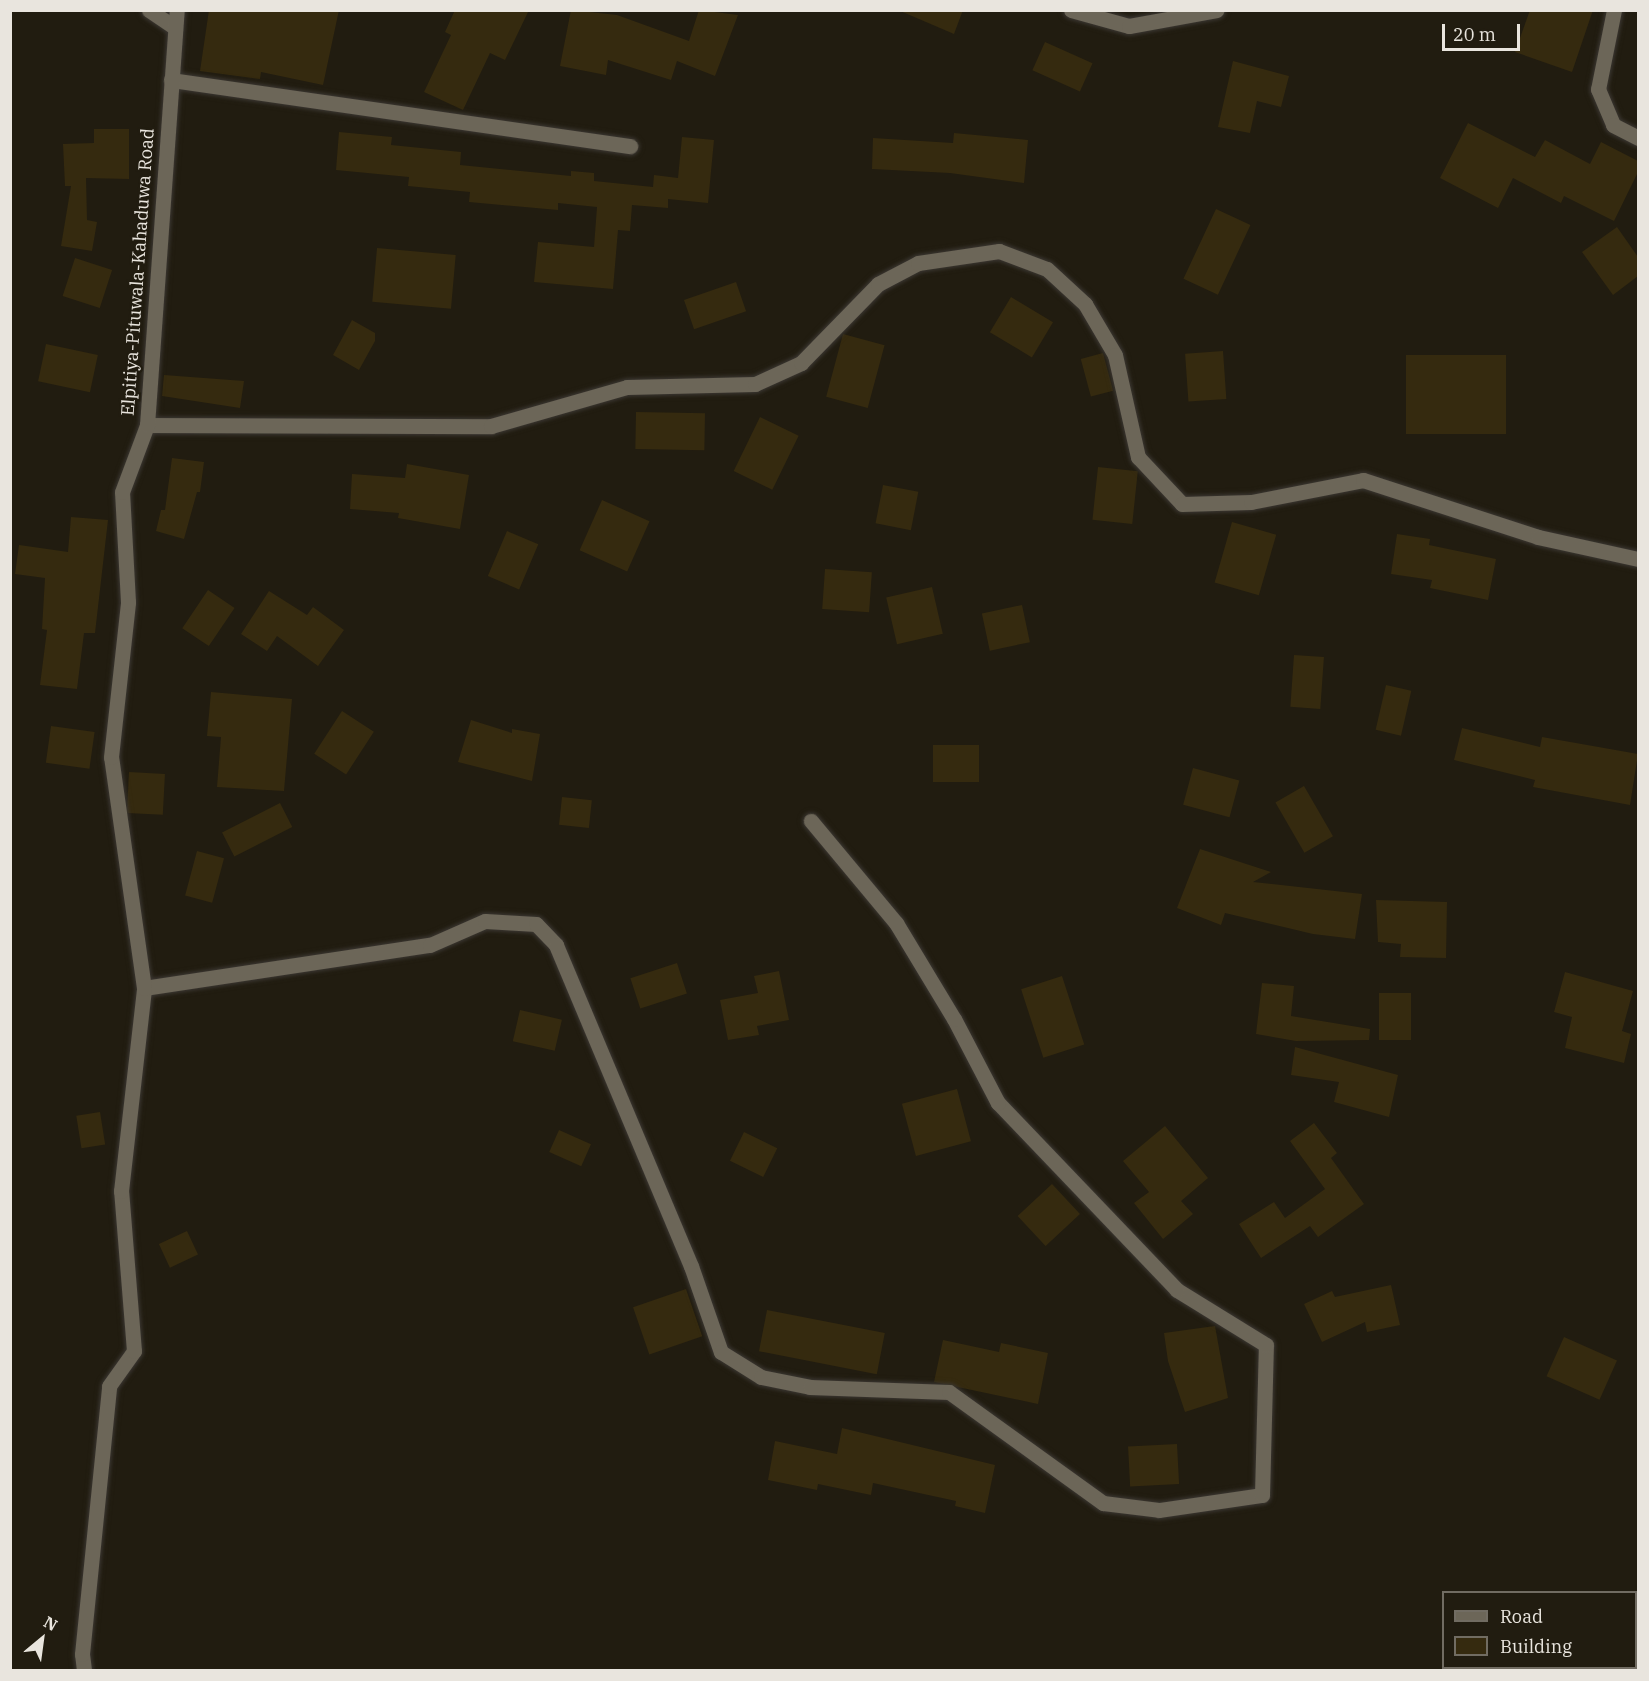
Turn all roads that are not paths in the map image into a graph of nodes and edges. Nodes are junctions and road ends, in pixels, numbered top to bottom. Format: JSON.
{"nodes":[{"id":1,"x":149,"y":10,"type":"edge"},
{"id":2,"x":177,"y":10,"type":"edge"},
{"id":3,"x":1071,"y":10,"type":"edge"},
{"id":4,"x":1216,"y":10,"type":"edge"},
{"id":5,"x":1614,"y":10,"type":"edge"},
{"id":6,"x":173,"y":26,"type":"junction"},
{"id":7,"x":171,"y":80,"type":"junction"},
{"id":8,"x":1638,"y":138,"type":"edge"},
{"id":9,"x":630,"y":146,"type":"dead end"},
{"id":10,"x":147,"y":425,"type":"junction"},
{"id":11,"x":1638,"y":559,"type":"edge"},
{"id":12,"x":811,"y":821,"type":"dead end"},
{"id":13,"x":144,"y":988,"type":"junction"},
{"id":14,"x":84,"y":1671,"type":"edge"}],
"edges":[{"from":1,"to":6,"type":"street"},
{"from":2,"to":6,"type":"street","name":"Elpitiya-Pituwala-Kahaduwa Road"},
{"from":3,"to":4,"type":"street"},
{"from":5,"to":8,"type":"street"},
{"from":6,"to":7,"type":"street","name":"Elpitiya-Pituwala-Kahaduwa Road"},
{"from":7,"to":9,"type":"street"},
{"from":7,"to":10,"type":"street","name":"Elpitiya-Pituwala-Kahaduwa Road"},
{"from":10,"to":11,"type":"street"},
{"from":10,"to":13,"type":"street","name":"Elpitiya-Pituwala-Kahaduwa Road"},
{"from":12,"to":13,"type":"street"},
{"from":13,"to":14,"type":"street","name":"Elpitiya-Pituwala-Kahaduwa Road"}]}
